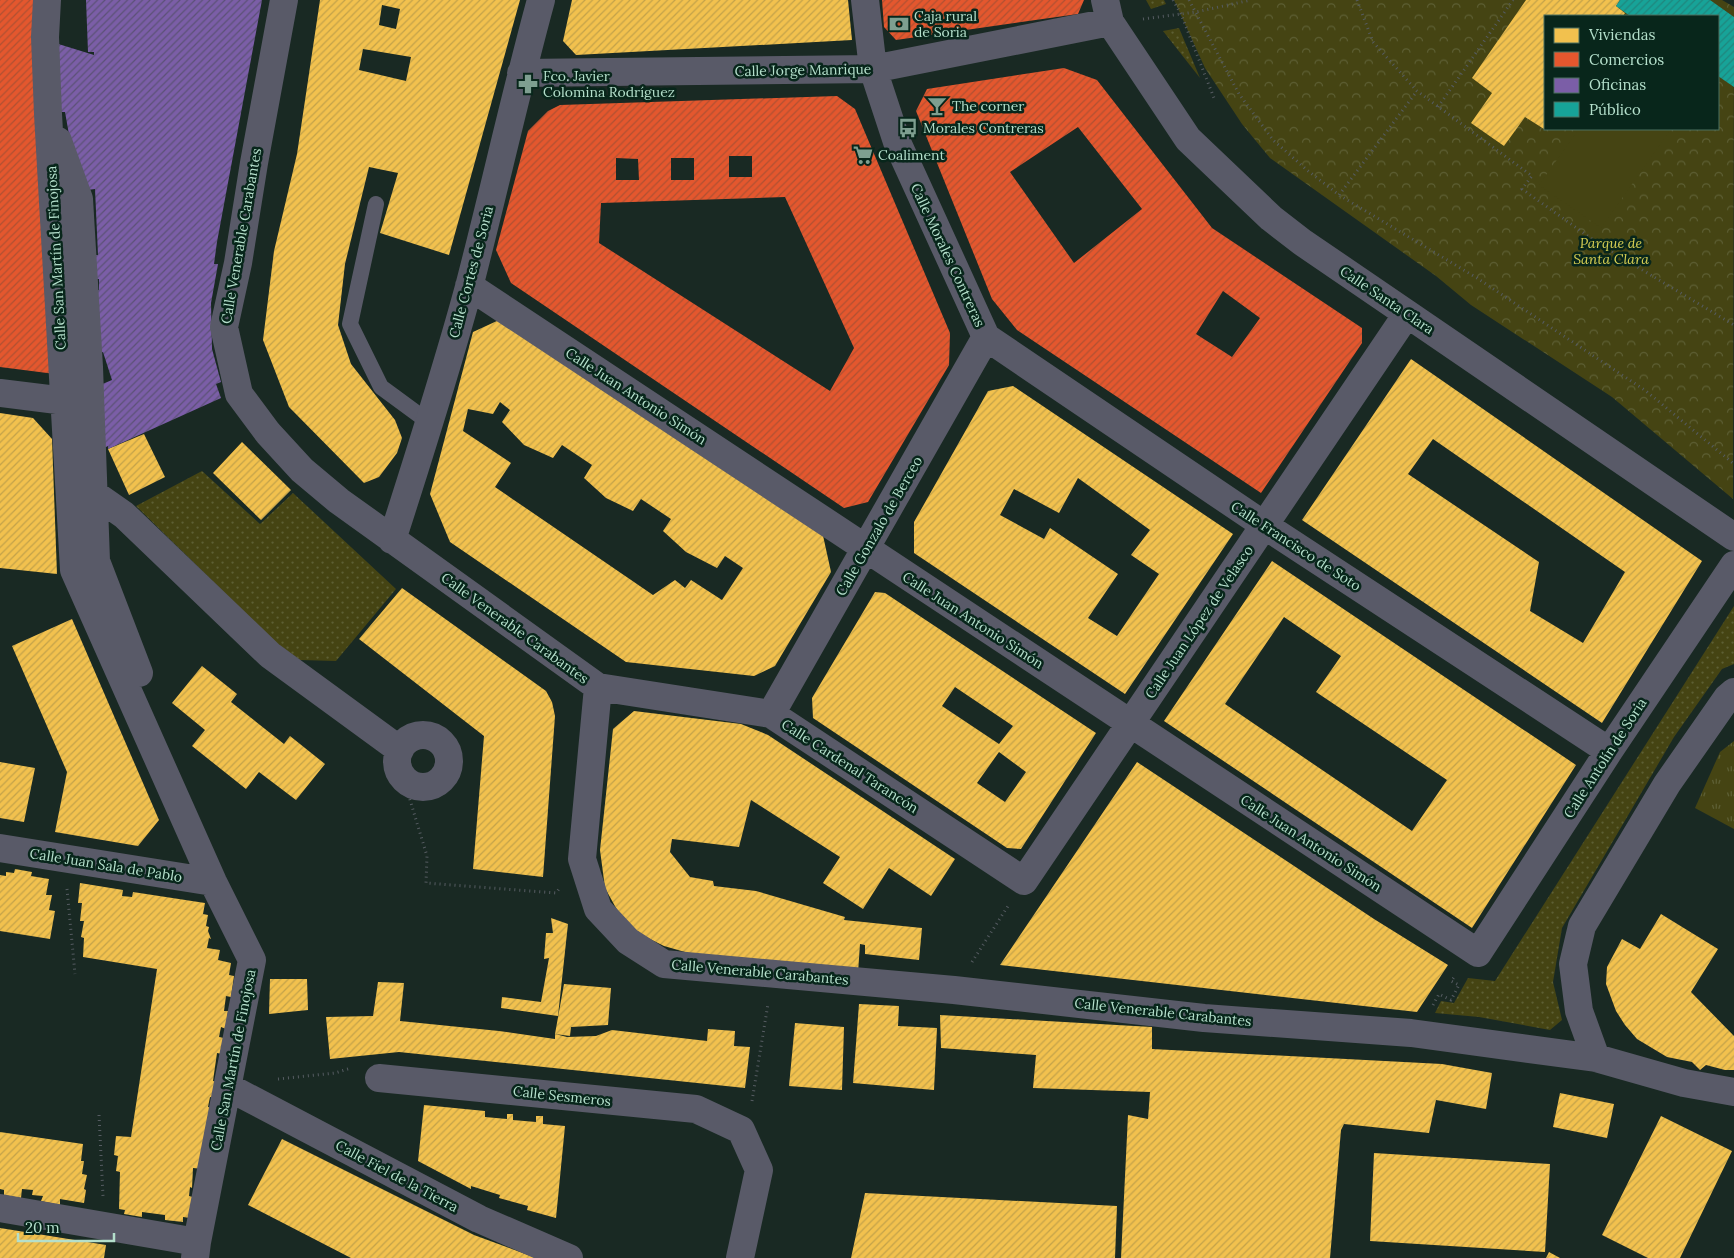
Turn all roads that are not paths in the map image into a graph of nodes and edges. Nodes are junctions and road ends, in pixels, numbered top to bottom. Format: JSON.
{"nodes":[{"id":1,"x":47,"y":0,"type":"edge"},
{"id":2,"x":284,"y":0,"type":"edge"},
{"id":3,"x":540,"y":0,"type":"edge"},
{"id":4,"x":865,"y":0,"type":"edge"},
{"id":5,"x":1108,"y":11,"type":"edge"},
{"id":6,"x":873,"y":70,"type":"junction"},
{"id":7,"x":521,"y":73,"type":"junction"},
{"id":8,"x":48,"y":114,"type":"junction"},
{"id":9,"x":376,"y":204,"type":"dead end"},
{"id":10,"x":469,"y":286,"type":"junction"},
{"id":11,"x":1407,"y":314,"type":"junction"},
{"id":12,"x":986,"y":337,"type":"junction"},
{"id":13,"x":89,"y":367,"type":"junction"},
{"id":14,"x":0,"y":393,"type":"edge"},
{"id":15,"x":65,"y":401,"type":"junction"},
{"id":16,"x":430,"y":423,"type":"junction"},
{"id":17,"x":94,"y":494,"type":"junction"},
{"id":18,"x":1264,"y":525,"type":"junction"},
{"id":19,"x":1734,"y":537,"type":"edge"},
{"id":20,"x":392,"y":540,"type":"junction"},
{"id":21,"x":866,"y":548,"type":"junction"},
{"id":22,"x":1734,"y":565,"type":"edge"},
{"id":23,"x":598,"y":688,"type":"junction"},
{"id":24,"x":1732,"y":695,"type":"edge"},
{"id":25,"x":771,"y":714,"type":"junction"},
{"id":26,"x":1131,"y":724,"type":"junction"},
{"id":27,"x":147,"y":733,"type":"junction"},
{"id":28,"x":400,"y":750,"type":"junction"},
{"id":29,"x":1609,"y":751,"type":"junction"},
{"id":30,"x":0,"y":848,"type":"edge"},
{"id":31,"x":1024,"y":881,"type":"joint"},
{"id":32,"x":213,"y":882,"type":"junction"},
{"id":33,"x":1469,"y":960,"type":"joint"},
{"id":34,"x":1596,"y":1058,"type":"junction"},
{"id":35,"x":379,"y":1078,"type":"dead end"},
{"id":36,"x":228,"y":1087,"type":"junction"},
{"id":37,"x":1732,"y":1090,"type":"edge"},
{"id":38,"x":0,"y":1208,"type":"edge"},
{"id":39,"x":196,"y":1250,"type":"edge"},
{"id":40,"x":569,"y":1258,"type":"edge"},
{"id":41,"x":740,"y":1258,"type":"edge"}],
"edges":[{"from":1,"to":8,"type":"street","name":"Calle San Martín de Finojosa"},
{"from":2,"to":20,"type":"street","name":"Calle Venerable Carabantes"},
{"from":3,"to":7,"type":"street","name":"Calle Cortes de Soria"},
{"from":4,"to":6,"type":"street","name":"Calle Morales Contreras"},
{"from":5,"to":6,"type":"street","name":"Calle Jorge Manrique"},
{"from":5,"to":11,"type":"street","name":"Calle Santa Clara"},
{"from":6,"to":7,"type":"street","name":"Calle Jorge Manrique"},
{"from":6,"to":12,"type":"street","name":"Calle Morales Contreras"},
{"from":7,"to":10,"type":"street","name":"Calle Cortes de Soria"},
{"from":8,"to":13,"type":"street","name":"Calle San Martín de Finojosa"},
{"from":8,"to":15,"type":"street","name":"Calle San Martín de Finojosa"},
{"from":9,"to":16,"type":"lane"},
{"from":10,"to":16,"type":"street","name":"Calle Cortes de Soria"},
{"from":10,"to":21,"type":"street","name":"Calle Juan Antonio Simón"},
{"from":11,"to":18,"type":"street","name":"Calle Juan López de Velasco"},
{"from":11,"to":19,"type":"street","name":"Calle Santa Clara"},
{"from":12,"to":18,"type":"street","name":"Calle Francisco de Soto"},
{"from":12,"to":21,"type":"street","name":"Calle Gonzalo de Berceo"},
{"from":13,"to":15,"type":"street"},
{"from":13,"to":17,"type":"street","name":"Calle San Martín de Finojosa"},
{"from":14,"to":15,"type":"street"},
{"from":15,"to":27,"type":"street","name":"Calle San Martín de Finojosa"},
{"from":16,"to":20,"type":"street","name":"Calle Cortes de Soria"},
{"from":17,"to":27,"type":"street","name":"Calle San Martín de Finojosa"},
{"from":17,"to":28,"type":"street"},
{"from":18,"to":26,"type":"street","name":"Calle Juan López de Velasco"},
{"from":18,"to":29,"type":"street","name":"Calle Francisco de Soto"},
{"from":20,"to":23,"type":"street","name":"Calle Venerable Carabantes"},
{"from":21,"to":25,"type":"street","name":"Calle Gonzalo de Berceo"},
{"from":21,"to":26,"type":"street","name":"Calle Juan Antonio Simón"},
{"from":22,"to":29,"type":"street","name":"Calle Antolín de Soria"},
{"from":23,"to":25,"type":"street","name":"Calle Cardenal Tarancón"},
{"from":23,"to":34,"type":"street","name":"Calle Venerable Carabantes"},
{"from":24,"to":34,"type":"street"},
{"from":25,"to":31,"type":"street","name":"Calle Cardenal Tarancón"},
{"from":26,"to":31,"type":"street","name":"Calle Juan López de Velasco"},
{"from":26,"to":33,"type":"street","name":"Calle Juan Antonio Simón"},
{"from":27,"to":32,"type":"street","name":"Calle San Martín de Finojosa"},
{"from":28,"to":28,"type":"street"},
{"from":29,"to":33,"type":"street","name":"Calle Antolín de Soria"},
{"from":30,"to":32,"type":"street","name":"Calle Juan Sala de Pablo"},
{"from":32,"to":36,"type":"street","name":"Calle San Martín de Finojosa"},
{"from":34,"to":37,"type":"street","name":"Calle Venerable Carabantes"},
{"from":35,"to":41,"type":"street","name":"Calle Sesmeros"},
{"from":36,"to":39,"type":"street","name":"Calle San Martín de Finojosa"},
{"from":36,"to":40,"type":"street","name":"Calle Fiel de la Tierra"},
{"from":38,"to":39,"type":"street"}]}
